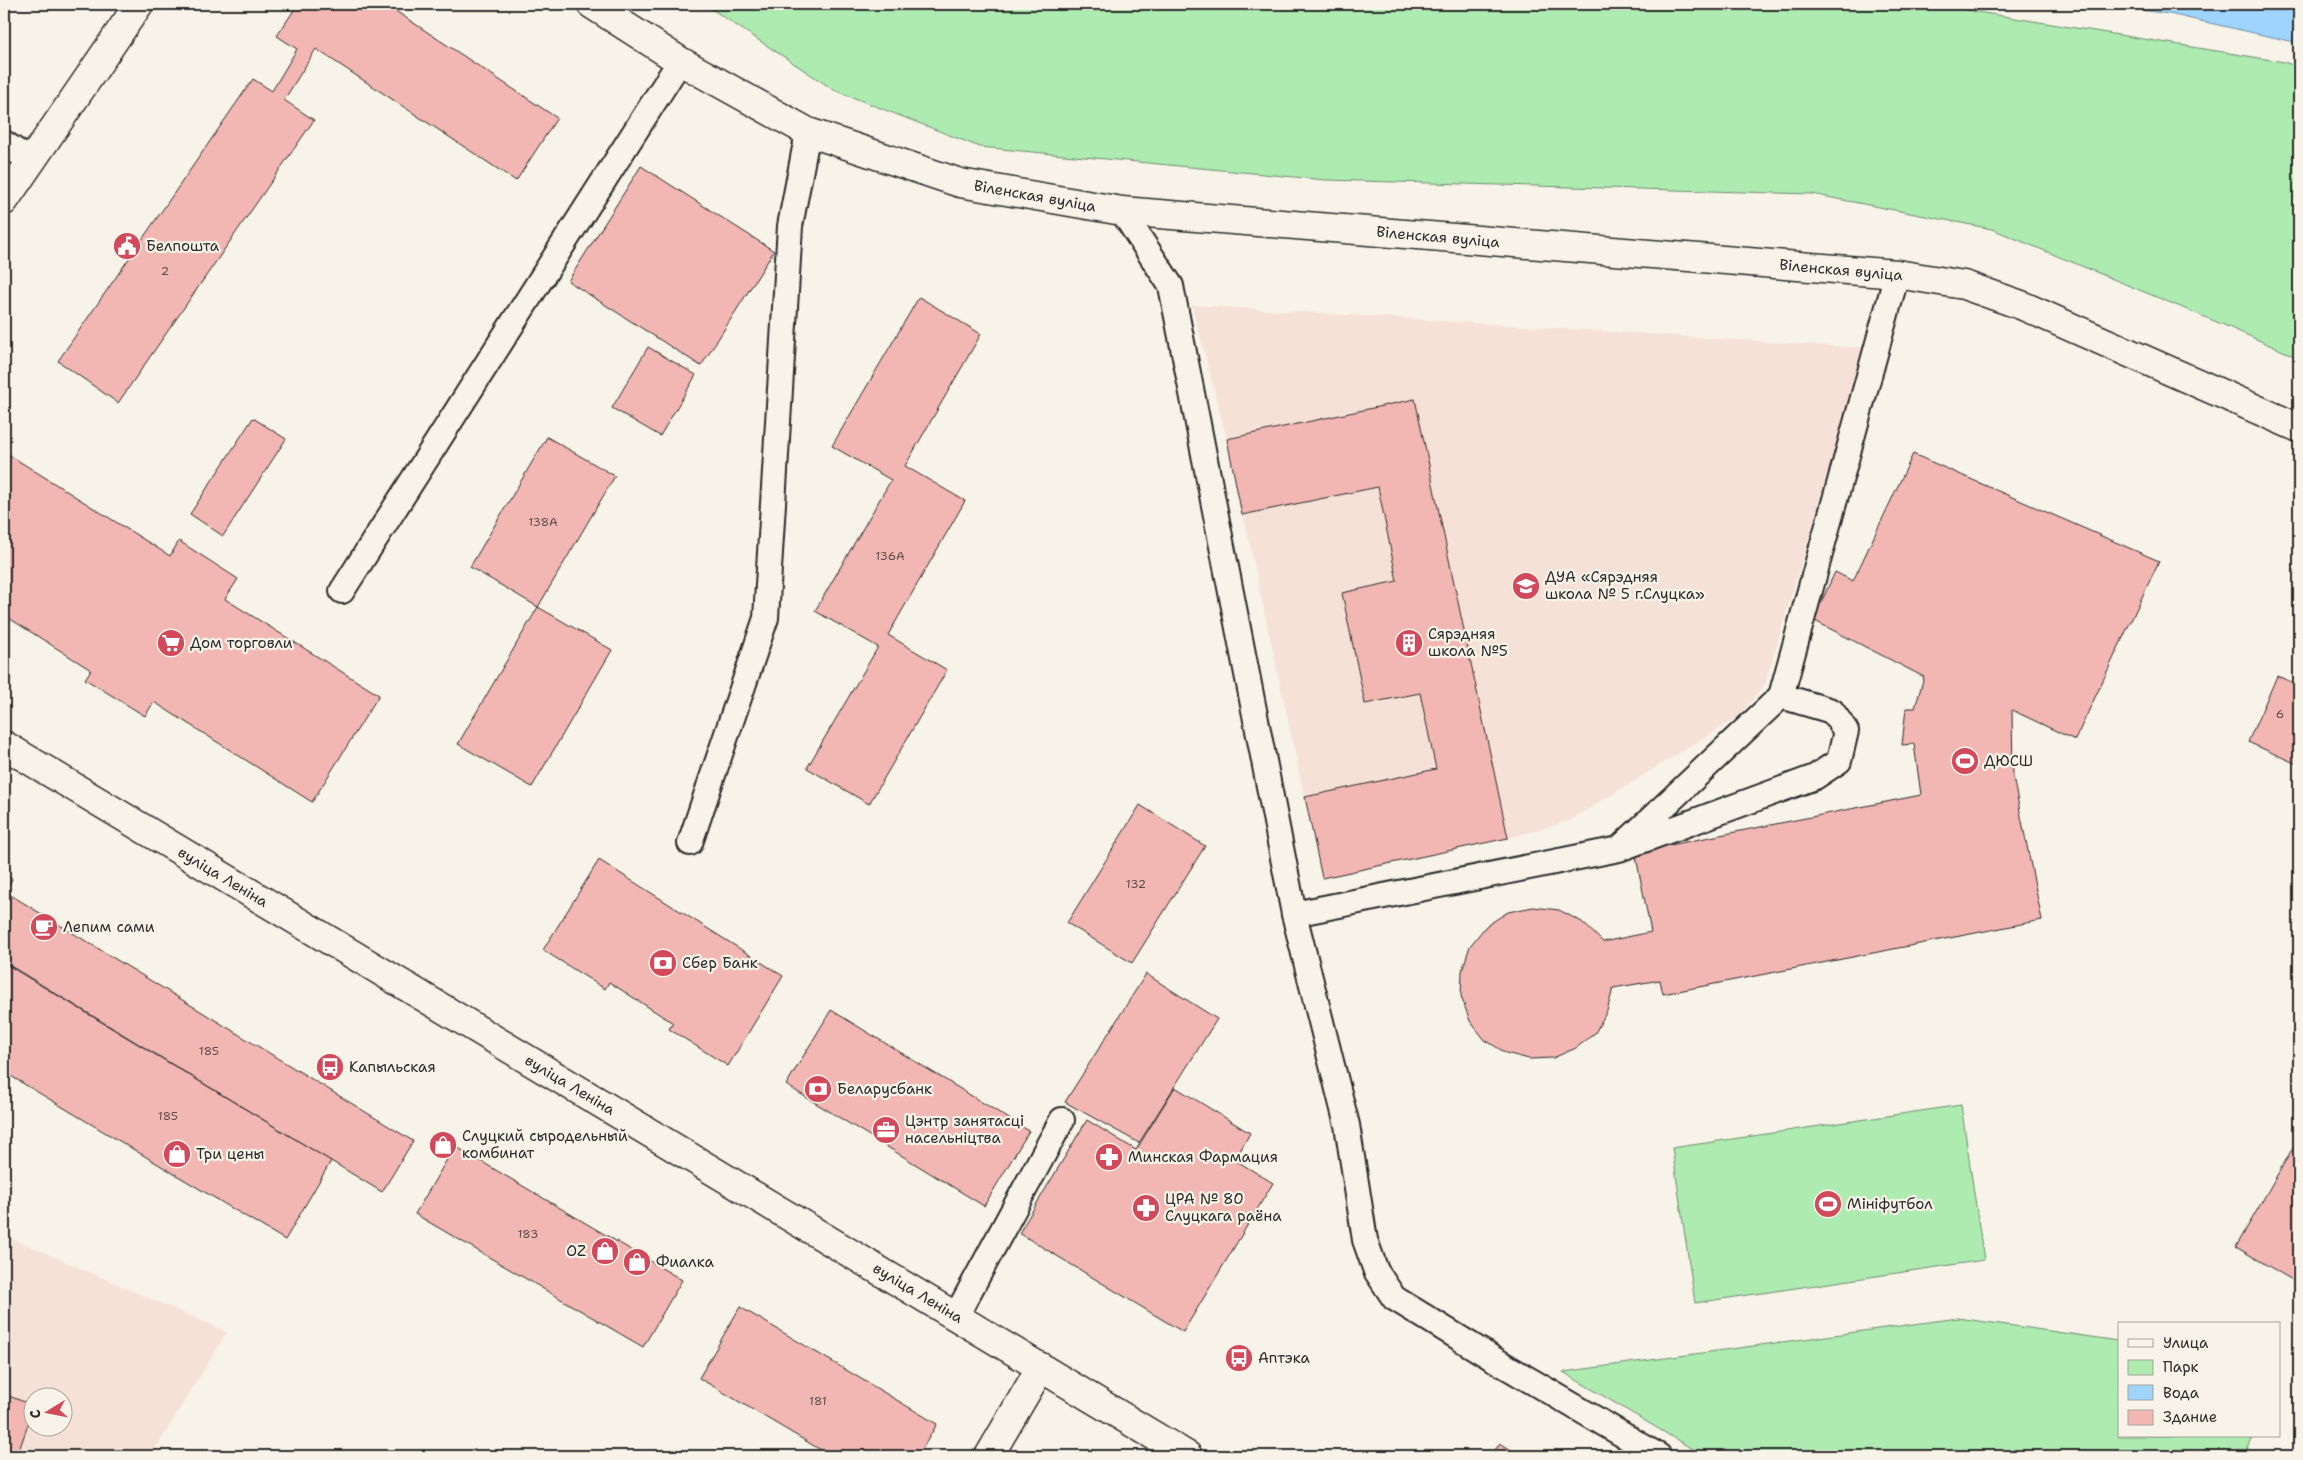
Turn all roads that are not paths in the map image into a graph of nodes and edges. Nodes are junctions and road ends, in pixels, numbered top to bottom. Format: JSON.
{"nodes":[{"id":1,"x":139,"y":4,"type":"edge"},
{"id":2,"x":591,"y":4,"type":"edge"},
{"id":3,"x":680,"y":60,"type":"junction"},
{"id":4,"x":808,"y":132,"type":"junction"},
{"id":5,"x":4,"y":143,"type":"edge"},
{"id":6,"x":31,"y":161,"type":"junction"},
{"id":7,"x":4,"y":201,"type":"edge"},
{"id":8,"x":1122,"y":211,"type":"junction"},
{"id":9,"x":1896,"y":274,"type":"junction"},
{"id":10,"x":2299,"y":428,"type":"edge"},
{"id":11,"x":342,"y":591,"type":"dead end"},
{"id":12,"x":1781,"y":696,"type":"junction"},
{"id":13,"x":4,"y":745,"type":"edge"},
{"id":14,"x":690,"y":844,"type":"dead end"},
{"id":15,"x":1619,"y":849,"type":"junction"},
{"id":16,"x":1294,"y":914,"type":"junction"},
{"id":17,"x":1062,"y":1120,"type":"dead end"},
{"id":18,"x":956,"y":1316,"type":"junction"},
{"id":19,"x":1042,"y":1367,"type":"junction"},
{"id":20,"x":989,"y":1456,"type":"edge"},
{"id":21,"x":1188,"y":1456,"type":"edge"},
{"id":22,"x":1659,"y":1456,"type":"edge"}],
"edges":[{"from":1,"to":6,"type":"main road"},
{"from":2,"to":3,"type":"main road","name":"Віленская вуліца"},
{"from":3,"to":4,"type":"main road","name":"Віленская вуліца"},
{"from":3,"to":11,"type":"lane"},
{"from":4,"to":8,"type":"main road","name":"Віленская вуліца"},
{"from":4,"to":14,"type":"lane"},
{"from":5,"to":6,"type":"lane"},
{"from":6,"to":7,"type":"main road"},
{"from":8,"to":9,"type":"main road","name":"Віленская вуліца"},
{"from":8,"to":16,"type":"lane"},
{"from":9,"to":10,"type":"main road","name":"Віленская вуліца"},
{"from":9,"to":12,"type":"lane"},
{"from":12,"to":15,"type":"lane"},
{"from":12,"to":15,"type":"lane"},
{"from":13,"to":18,"type":"main road","name":"вуліца Леніна"},
{"from":15,"to":16,"type":"lane"},
{"from":16,"to":22,"type":"lane"},
{"from":17,"to":18,"type":"lane"},
{"from":18,"to":19,"type":"main road","name":"вуліца Леніна"},
{"from":19,"to":20,"type":"main road"},
{"from":19,"to":21,"type":"main road","name":"вуліца Леніна"}]}
